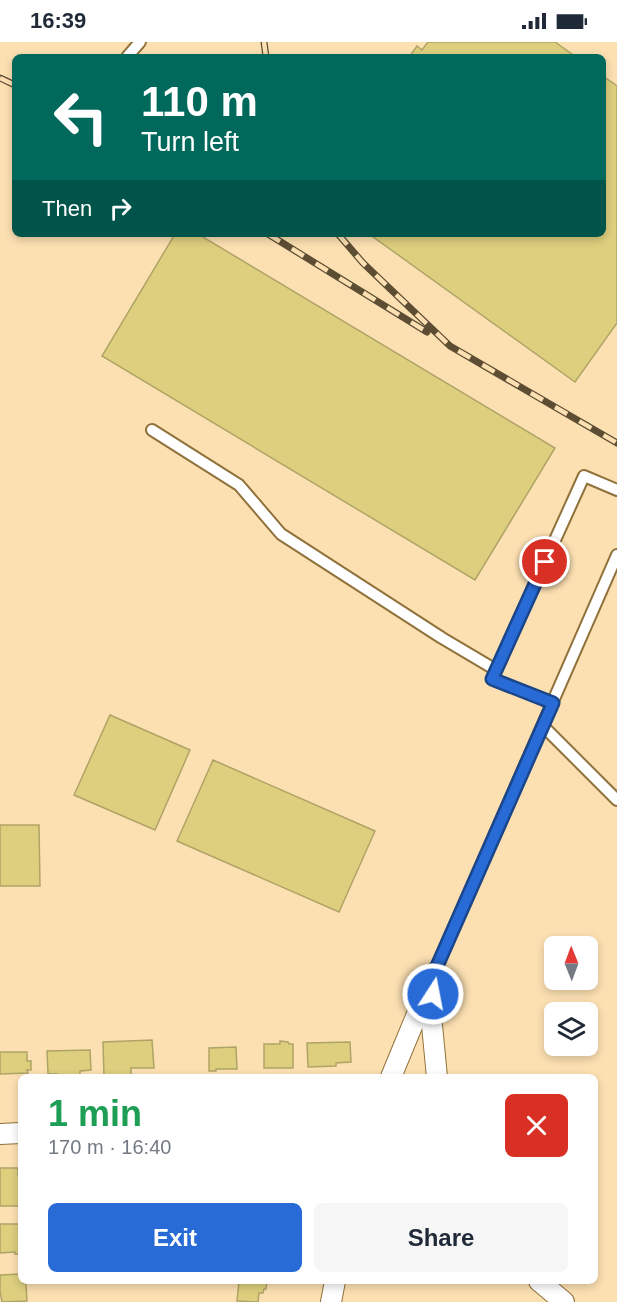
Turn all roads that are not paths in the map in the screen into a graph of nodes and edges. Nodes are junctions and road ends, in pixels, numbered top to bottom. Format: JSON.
{"nodes":[{"id":1,"x":140,"y":42,"type":"edge"},
{"id":2,"x":130,"y":54,"type":"edge"},
{"id":3,"x":152,"y":430,"type":"dead end"},
{"id":4,"x":617,"y":490,"type":"edge"},
{"id":5,"x":617,"y":555,"type":"edge"},
{"id":6,"x":496,"y":670,"type":"junction"},
{"id":7,"x":553,"y":703,"type":"junction"},
{"id":8,"x":543,"y":726,"type":"junction"},
{"id":9,"x":617,"y":800,"type":"edge"},
{"id":10,"x":434,"y":973,"type":"junction"},
{"id":11,"x":392,"y":1074,"type":"edge"},
{"id":12,"x":437,"y":1074,"type":"edge"},
{"id":13,"x":18,"y":1133,"type":"edge"},
{"id":14,"x":0,"y":1134,"type":"edge"},
{"id":15,"x":334,"y":1284,"type":"edge"},
{"id":16,"x":543,"y":1284,"type":"edge"},
{"id":17,"x":331,"y":1302,"type":"edge"},
{"id":18,"x":564,"y":1302,"type":"edge"}],
"edges":[{"from":1,"to":2,"type":"lane"},
{"from":3,"to":6,"type":"lane"},
{"from":4,"to":6,"type":"lane"},
{"from":5,"to":7,"type":"lane"},
{"from":6,"to":7,"type":"lane"},
{"from":7,"to":8,"type":"lane"},
{"from":8,"to":9,"type":"lane"},
{"from":8,"to":10,"type":"lane"},
{"from":10,"to":11,"type":"street"},
{"from":10,"to":12,"type":"street"},
{"from":13,"to":14,"type":"street"},
{"from":15,"to":17,"type":"street"},
{"from":16,"to":18,"type":"street"}]}
